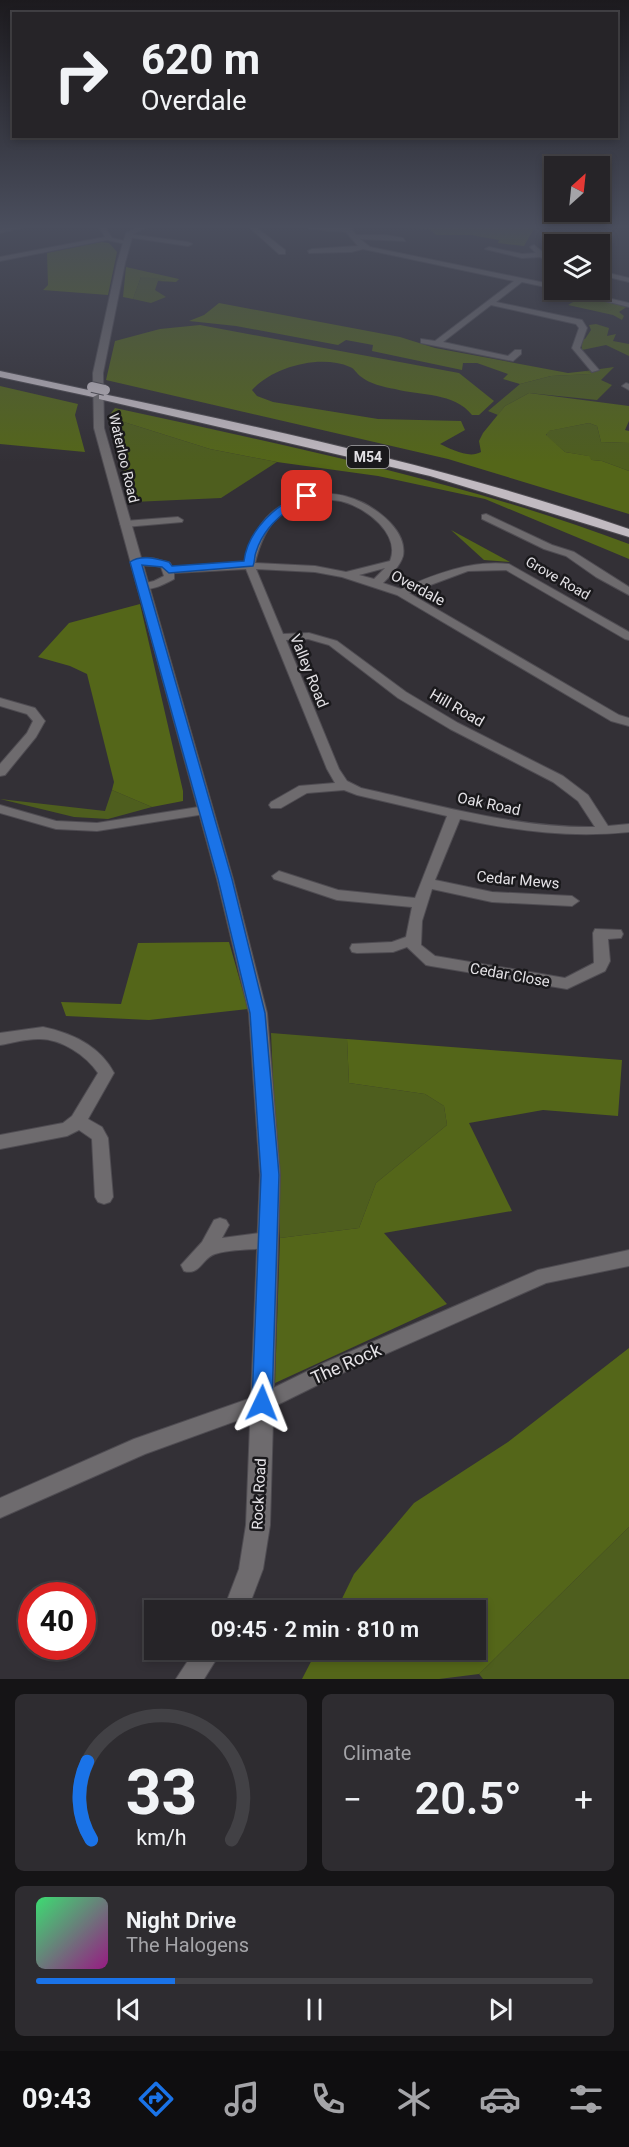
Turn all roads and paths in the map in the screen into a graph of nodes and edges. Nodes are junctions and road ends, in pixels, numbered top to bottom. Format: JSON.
{"nodes":[{"id":1,"x":113,"y":305,"type":"edge"},
{"id":2,"x":488,"y":305,"type":"edge"},
{"id":3,"x":503,"y":305,"type":"edge"},
{"id":4,"x":424,"y":341,"type":"dead end"},
{"id":5,"x":437,"y":343,"type":"junction"},
{"id":6,"x":518,"y":352,"type":"dead end"},
{"id":7,"x":0,"y":366,"type":"edge"},
{"id":8,"x":595,"y":370,"type":"dead end"},
{"id":9,"x":0,"y":376,"type":"edge"},
{"id":10,"x":96,"y":392,"type":"junction"},
{"id":11,"x":486,"y":517,"type":"dead end"},
{"id":12,"x":178,"y":520,"type":"dead end"},
{"id":13,"x":629,"y":522,"type":"edge"},
{"id":14,"x":125,"y":524,"type":"junction"},
{"id":15,"x":629,"y":533,"type":"edge"},
{"id":16,"x":136,"y":562,"type":"junction"},
{"id":17,"x":394,"y":563,"type":"junction"},
{"id":18,"x":249,"y":564,"type":"junction"},
{"id":19,"x":169,"y":570,"type":"junction"},
{"id":20,"x":348,"y":574,"type":"junction"},
{"id":21,"x":377,"y":583,"type":"junction"},
{"id":22,"x":142,"y":587,"type":"junction"},
{"id":23,"x":629,"y":592,"type":"edge"},
{"id":24,"x":400,"y":593,"type":"junction"},
{"id":25,"x":280,"y":637,"type":"junction"},
{"id":26,"x":629,"y":637,"type":"edge"},
{"id":27,"x":0,"y":702,"type":"edge"},
{"id":28,"x":629,"y":722,"type":"edge"},
{"id":29,"x":0,"y":772,"type":"edge"},
{"id":30,"x":345,"y":786,"type":"junction"},
{"id":31,"x":276,"y":805,"type":"dead end"},
{"id":32,"x":0,"y":809,"type":"edge"},
{"id":33,"x":205,"y":810,"type":"junction"},
{"id":34,"x":455,"y":814,"type":"junction"},
{"id":35,"x":629,"y":828,"type":"edge"},
{"id":36,"x":605,"y":831,"type":"junction"},
{"id":37,"x":279,"y":876,"type":"dead end"},
{"id":38,"x":427,"y":883,"type":"junction"},
{"id":39,"x":572,"y":901,"type":"dead end"},
{"id":40,"x":422,"y":903,"type":"junction"},
{"id":41,"x":616,"y":934,"type":"dead end"},
{"id":42,"x":411,"y":940,"type":"junction"},
{"id":43,"x":357,"y":948,"type":"dead end"},
{"id":44,"x":0,"y":1039,"type":"edge"},
{"id":45,"x":78,"y":1121,"type":"junction"},
{"id":46,"x":0,"y":1142,"type":"edge"},
{"id":47,"x":104,"y":1197,"type":"dead end"},
{"id":48,"x":219,"y":1225,"type":"dead end"},
{"id":49,"x":268,"y":1240,"type":"junction"},
{"id":50,"x":208,"y":1247,"type":"junction"},
{"id":51,"x":629,"y":1258,"type":"edge"},
{"id":52,"x":190,"y":1265,"type":"dead end"},
{"id":53,"x":262,"y":1403,"type":"junction"},
{"id":54,"x":0,"y":1508,"type":"edge"},
{"id":55,"x":239,"y":1600,"type":"edge"},
{"id":56,"x":203,"y":1660,"type":"edge"},
{"id":57,"x":189,"y":1679,"type":"edge"}],
"edges":[{"from":1,"to":14,"type":"street","name":"Waterloo Road"},
{"from":2,"to":5,"type":"street"},
{"from":3,"to":8,"type":"street"},
{"from":4,"to":5,"type":"street"},
{"from":5,"to":6,"type":"street"},
{"from":7,"to":10,"type":"highway","number":"M54"},
{"from":9,"to":10,"type":"highway","number":"M54"},
{"from":10,"to":13,"type":"highway","number":"M54"},
{"from":10,"to":15,"type":"highway","number":"M54"},
{"from":11,"to":23,"type":"street"},
{"from":12,"to":14,"type":"street"},
{"from":14,"to":16,"type":"street","name":"Waterloo Road"},
{"from":16,"to":19,"type":"street","name":"Overdale"},
{"from":16,"to":22,"type":"street","name":"Rock Road"},
{"from":17,"to":18,"type":"street"},
{"from":17,"to":20,"type":"street"},
{"from":17,"to":21,"type":"street"},
{"from":18,"to":19,"type":"street","name":"Overdale"},
{"from":18,"to":20,"type":"street","name":"Overdale"},
{"from":18,"to":25,"type":"street","name":"Valley Road"},
{"from":19,"to":22,"type":"street"},
{"from":20,"to":21,"type":"street","name":"Overdale"},
{"from":21,"to":24,"type":"street","name":"Overdale"},
{"from":22,"to":33,"type":"street","name":"Rock Road"},
{"from":24,"to":26,"type":"street","name":"Grove Road"},
{"from":24,"to":28,"type":"street","name":"Overdale"},
{"from":25,"to":30,"type":"street","name":"Valley Road"},
{"from":25,"to":36,"type":"street","name":"Hill Road"},
{"from":27,"to":29,"type":"street"},
{"from":30,"to":31,"type":"street","name":"Oak Road"},
{"from":30,"to":34,"type":"street","name":"Oak Road"},
{"from":32,"to":33,"type":"street"},
{"from":33,"to":49,"type":"street","name":"Rock Road"},
{"from":34,"to":36,"type":"street","name":"Oak Road"},
{"from":34,"to":38,"type":"street"},
{"from":35,"to":36,"type":"street","name":"Oak Road"},
{"from":37,"to":40,"type":"street"},
{"from":38,"to":39,"type":"street","name":"Cedar Mews"},
{"from":38,"to":40,"type":"street"},
{"from":40,"to":42,"type":"street"},
{"from":41,"to":42,"type":"street","name":"Cedar Close"},
{"from":42,"to":43,"type":"street"},
{"from":44,"to":45,"type":"street"},
{"from":45,"to":46,"type":"street"},
{"from":45,"to":47,"type":"street"},
{"from":48,"to":50,"type":"street"},
{"from":49,"to":50,"type":"street"},
{"from":49,"to":53,"type":"street","name":"Rock Road"},
{"from":50,"to":52,"type":"street"},
{"from":51,"to":53,"type":"street","name":"The Rock"},
{"from":53,"to":54,"type":"street","name":"The Rock"},
{"from":53,"to":55,"type":"street","name":"Rock Road"},
{"from":56,"to":57,"type":"street"}]}
